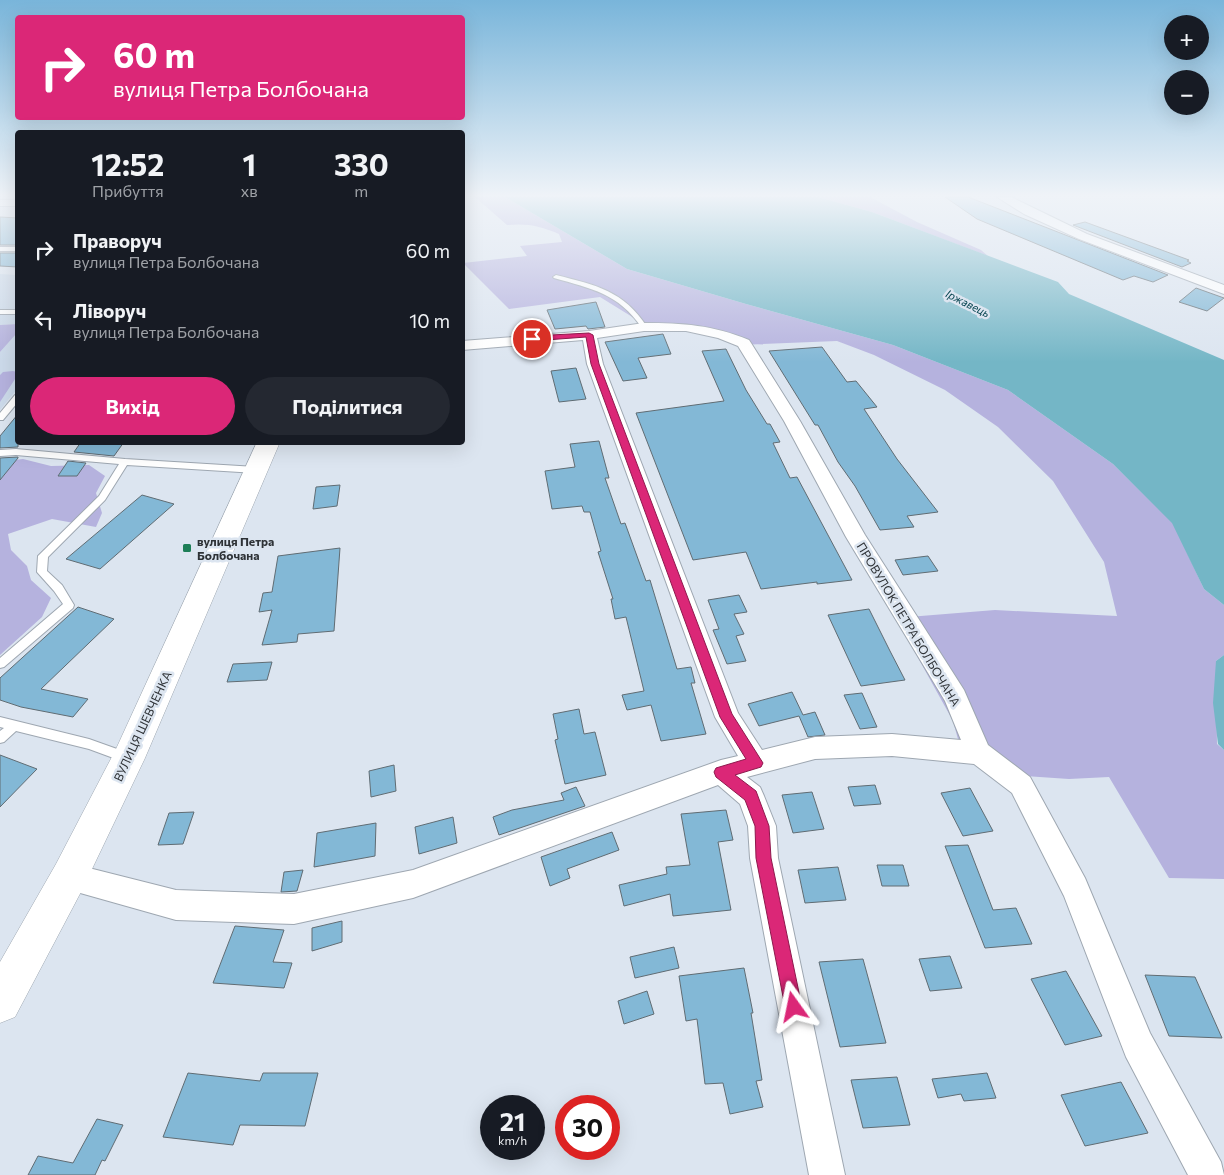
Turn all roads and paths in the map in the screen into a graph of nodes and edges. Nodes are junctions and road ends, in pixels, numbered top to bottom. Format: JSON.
{"nodes":[{"id":1,"x":1121,"y":252,"type":"edge"},
{"id":2,"x":556,"y":277,"type":"dead end"},
{"id":3,"x":1224,"y":290,"type":"edge"},
{"id":4,"x":0,"y":312,"type":"edge"},
{"id":5,"x":15,"y":312,"type":"edge"},
{"id":6,"x":644,"y":327,"type":"junction"},
{"id":7,"x":589,"y":335,"type":"junction"},
{"id":8,"x":465,"y":346,"type":"edge"},
{"id":9,"x":15,"y":400,"type":"edge"},
{"id":10,"x":0,"y":418,"type":"edge"},
{"id":11,"x":0,"y":453,"type":"edge"},
{"id":12,"x":264,"y":456,"type":"edge"},
{"id":13,"x":125,"y":462,"type":"junction"},
{"id":14,"x":0,"y":664,"type":"edge"},
{"id":15,"x":0,"y":722,"type":"edge"},
{"id":16,"x":14,"y":726,"type":"junction"},
{"id":17,"x":0,"y":738,"type":"edge"},
{"id":18,"x":979,"y":753,"type":"junction"},
{"id":19,"x":128,"y":758,"type":"junction"},
{"id":20,"x":756,"y":763,"type":"junction"},
{"id":21,"x":721,"y":772,"type":"junction"},
{"id":22,"x":69,"y":878,"type":"junction"},
{"id":23,"x":0,"y":1002,"type":"edge"},
{"id":24,"x":827,"y":1175,"type":"edge"},
{"id":25,"x":1208,"y":1175,"type":"edge"}],
"edges":[{"from":1,"to":3,"type":"street"},
{"from":2,"to":6,"type":"lane"},
{"from":4,"to":5,"type":"lane"},
{"from":6,"to":7,"type":"street","name":"ПРОВУЛОК ПЕТРА БОЛБОЧАНА"},
{"from":6,"to":18,"type":"street","name":"ПРОВУЛОК ПЕТРА БОЛБОЧАНА"},
{"from":7,"to":8,"type":"street"},
{"from":7,"to":20,"type":"street"},
{"from":9,"to":10,"type":"lane"},
{"from":11,"to":13,"type":"lane"},
{"from":12,"to":13,"type":"lane"},
{"from":12,"to":19,"type":"street","name":"ВУЛИЦЯ ШЕВЧЕНКА"},
{"from":13,"to":14,"type":"lane"},
{"from":15,"to":16,"type":"lane"},
{"from":16,"to":17,"type":"lane"},
{"from":16,"to":19,"type":"lane"},
{"from":18,"to":20,"type":"street"},
{"from":18,"to":25,"type":"street","name":"ПРОВУЛОК ПЕТРА БОЛБОЧАНА"},
{"from":19,"to":22,"type":"street","name":"ВУЛИЦЯ ШЕВЧЕНКА"},
{"from":20,"to":21,"type":"street"},
{"from":21,"to":22,"type":"street"},
{"from":21,"to":24,"type":"street"},
{"from":22,"to":23,"type":"street","name":"ВУЛИЦЯ ШЕВЧЕНКА"}]}
